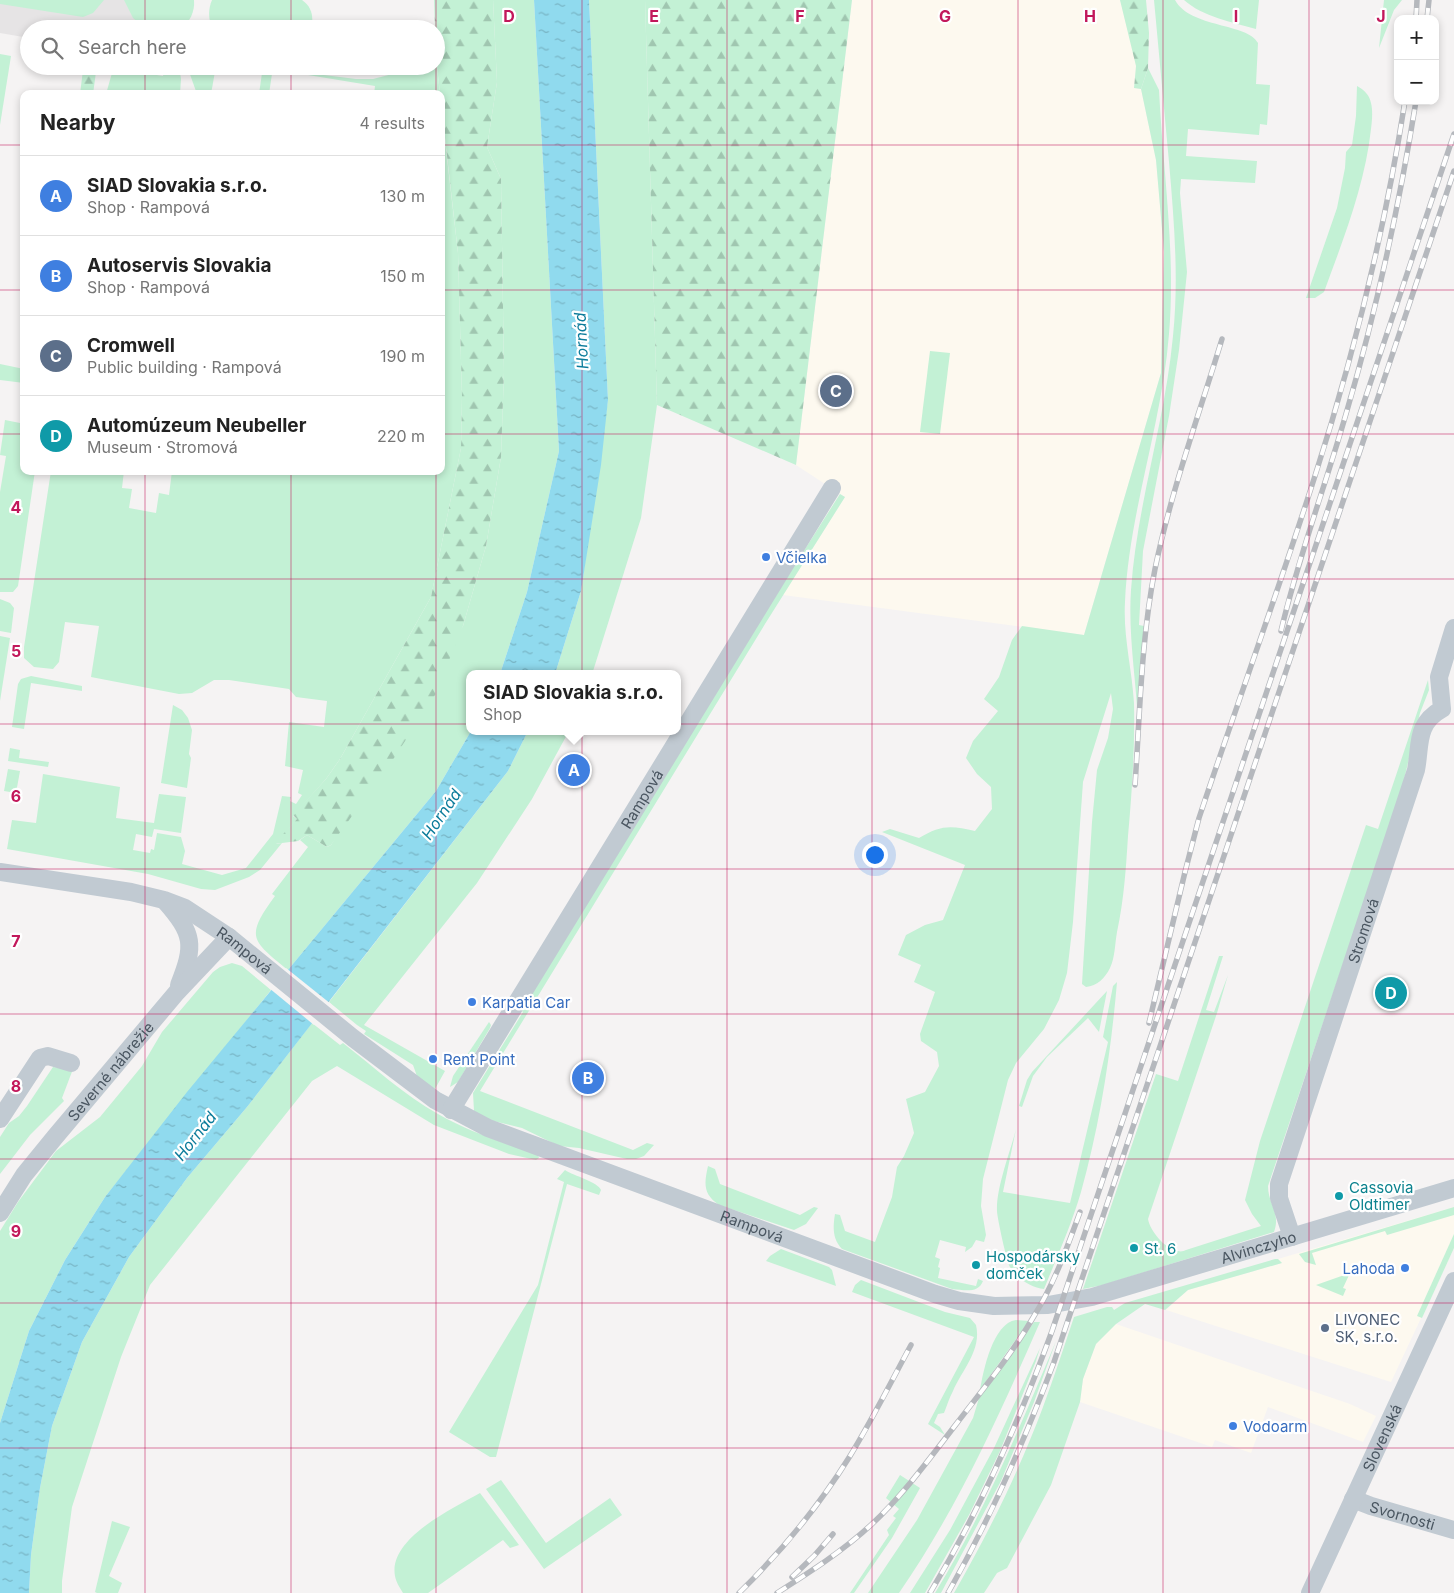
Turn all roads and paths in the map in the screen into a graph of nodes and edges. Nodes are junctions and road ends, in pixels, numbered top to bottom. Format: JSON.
{"nodes":[{"id":1,"x":832,"y":488,"type":"dead end"},
{"id":2,"x":1454,"y":628,"type":"edge"},
{"id":3,"x":1448,"y":706,"type":"edge"},
{"id":4,"x":681,"y":735,"type":"edge"},
{"id":5,"x":681,"y":735,"type":"edge"},
{"id":6,"x":0,"y":872,"type":"edge"},
{"id":7,"x":164,"y":900,"type":"junction"},
{"id":8,"x":229,"y":937,"type":"junction"},
{"id":9,"x":177,"y":992,"type":"junction"},
{"id":10,"x":71,"y":1062,"type":"dead end"},
{"id":11,"x":451,"y":1110,"type":"junction"},
{"id":12,"x":0,"y":1119,"type":"edge"},
{"id":13,"x":1454,"y":1188,"type":"edge"},
{"id":14,"x":0,"y":1212,"type":"edge"},
{"id":15,"x":1292,"y":1237,"type":"junction"},
{"id":16,"x":1454,"y":1281,"type":"edge"},
{"id":17,"x":1061,"y":1303,"type":"joint"},
{"id":18,"x":1353,"y":1500,"type":"junction"},
{"id":19,"x":1454,"y":1530,"type":"edge"},
{"id":20,"x":1310,"y":1593,"type":"edge"}],
"edges":[{"from":1,"to":5,"type":"street","name":"Rampová"},
{"from":2,"to":3,"type":"street","name":"Stromová"},
{"from":3,"to":15,"type":"street","name":"Stromová"},
{"from":4,"to":11,"type":"street","name":"Rampová"},
{"from":6,"to":7,"type":"street","name":"Rampová"},
{"from":7,"to":8,"type":"street","name":"Rampová"},
{"from":7,"to":9,"type":"street"},
{"from":8,"to":9,"type":"street","name":"Severné nábrežie"},
{"from":8,"to":11,"type":"street","name":"Rampová"},
{"from":9,"to":14,"type":"street","name":"Severné nábrežie"},
{"from":10,"to":12,"type":"street"},
{"from":11,"to":17,"type":"street","name":"Rampová"},
{"from":13,"to":15,"type":"street","name":"Alvinczyho"},
{"from":15,"to":17,"type":"street","name":"Alvinczyho"},
{"from":16,"to":18,"type":"street","name":"Slovenská"},
{"from":18,"to":19,"type":"street","name":"Svornosti"},
{"from":18,"to":20,"type":"street","name":"Slovenská"}]}
